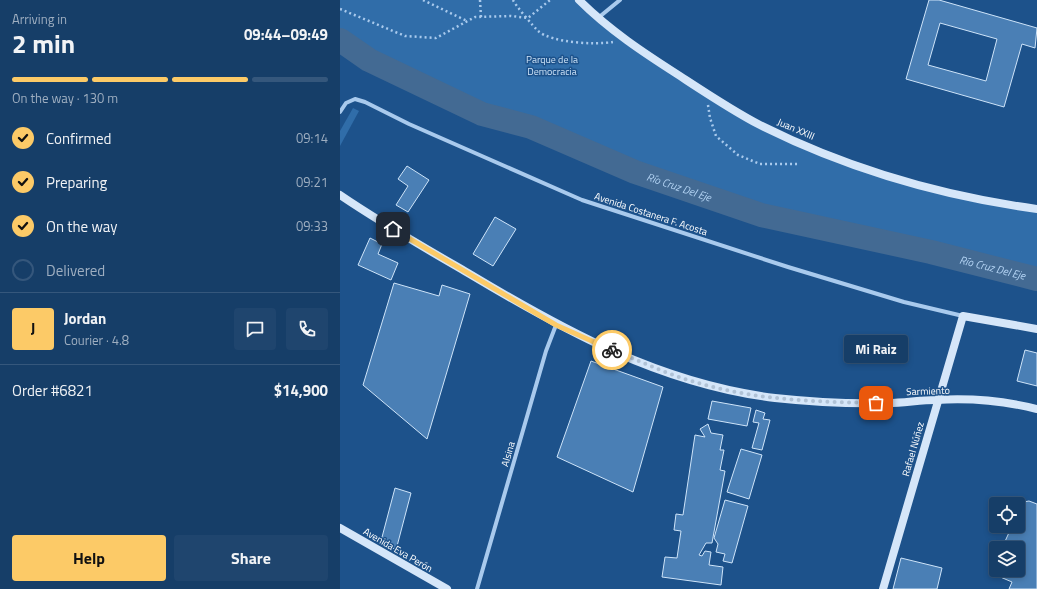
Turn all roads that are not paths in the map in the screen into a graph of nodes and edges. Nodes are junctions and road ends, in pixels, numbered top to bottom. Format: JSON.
{"nodes":[{"id":1,"x":579,"y":0,"type":"edge"},
{"id":2,"x":620,"y":0,"type":"edge"},
{"id":3,"x":598,"y":18,"type":"junction"},
{"id":4,"x":340,"y":112,"type":"edge"},
{"id":5,"x":340,"y":195,"type":"edge"},
{"id":6,"x":1037,"y":209,"type":"edge"},
{"id":7,"x":963,"y":316,"type":"junction"},
{"id":8,"x":556,"y":325,"type":"junction"},
{"id":9,"x":1037,"y":329,"type":"edge"},
{"id":10,"x":938,"y":400,"type":"junction"},
{"id":11,"x":1037,"y":409,"type":"edge"},
{"id":12,"x":340,"y":528,"type":"edge"},
{"id":13,"x":447,"y":589,"type":"edge"},
{"id":14,"x":477,"y":589,"type":"edge"},
{"id":15,"x":883,"y":589,"type":"edge"}],
"edges":[{"from":1,"to":3,"type":"street","name":"Juan XXIII"},
{"from":2,"to":3,"type":"street"},
{"from":3,"to":6,"type":"street","name":"Juan XXIII"},
{"from":4,"to":7,"type":"street","name":"Avenida Costanera F. Acosta"},
{"from":5,"to":8,"type":"street","name":"Sarmiento"},
{"from":7,"to":9,"type":"street"},
{"from":7,"to":10,"type":"street","name":"Rafael Núñez"},
{"from":8,"to":10,"type":"street","name":"Sarmiento"},
{"from":8,"to":14,"type":"street","name":"Alsina"},
{"from":10,"to":11,"type":"street","name":"Sarmiento"},
{"from":10,"to":15,"type":"street","name":"Rafael Núñez"},
{"from":12,"to":13,"type":"street","name":"Avenida Eva Perón"}]}
